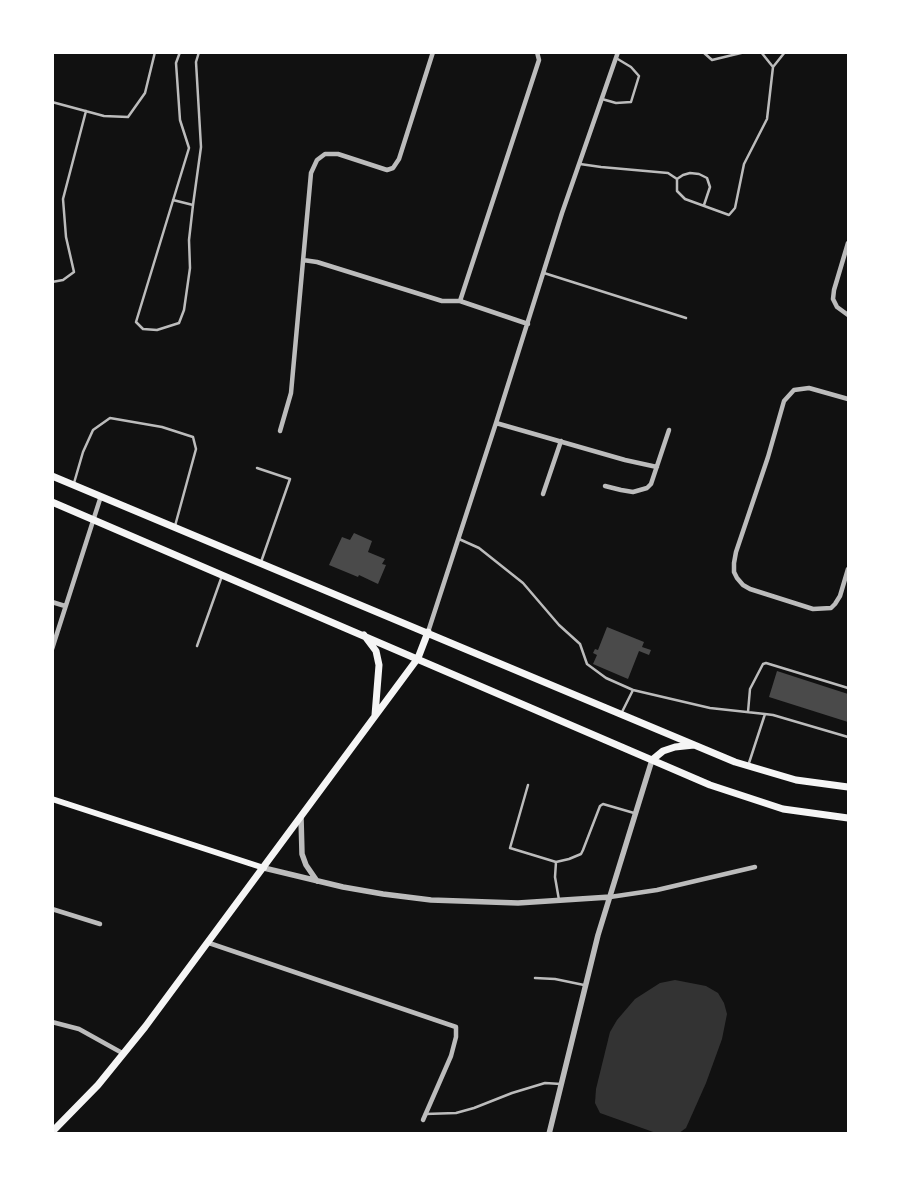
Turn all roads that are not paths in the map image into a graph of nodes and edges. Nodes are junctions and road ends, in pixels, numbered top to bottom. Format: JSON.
{"nodes":[{"id":1,"x":155,"y":52,"type":"edge"},
{"id":2,"x":180,"y":52,"type":"edge"},
{"id":3,"x":199,"y":52,"type":"edge"},
{"id":4,"x":433,"y":52,"type":"edge"},
{"id":5,"x":537,"y":52,"type":"edge"},
{"id":6,"x":703,"y":52,"type":"edge"},
{"id":7,"x":745,"y":52,"type":"edge"},
{"id":8,"x":761,"y":52,"type":"edge"},
{"id":9,"x":785,"y":52,"type":"edge"},
{"id":10,"x":617,"y":55,"type":"edge"},
{"id":11,"x":773,"y":67,"type":"junction"},
{"id":12,"x":602,"y":99,"type":"junction"},
{"id":13,"x":52,"y":102,"type":"edge"},
{"id":14,"x":86,"y":111,"type":"junction"},
{"id":15,"x":580,"y":164,"type":"junction"},
{"id":16,"x":677,"y":179,"type":"junction"},
{"id":17,"x":174,"y":200,"type":"junction"},
{"id":18,"x":193,"y":205,"type":"junction"},
{"id":19,"x":704,"y":206,"type":"junction"},
{"id":20,"x":848,"y":243,"type":"edge"},
{"id":21,"x":303,"y":260,"type":"junction"},
{"id":22,"x":544,"y":273,"type":"junction"},
{"id":23,"x":52,"y":282,"type":"edge"},
{"id":24,"x":460,"y":301,"type":"junction"},
{"id":25,"x":848,"y":315,"type":"edge"},
{"id":26,"x":686,"y":318,"type":"dead end"},
{"id":27,"x":528,"y":324,"type":"junction"},
{"id":28,"x":848,"y":399,"type":"edge"},
{"id":29,"x":496,"y":423,"type":"junction"},
{"id":30,"x":669,"y":430,"type":"dead end"},
{"id":31,"x":280,"y":431,"type":"dead end"},
{"id":32,"x":561,"y":441,"type":"junction"},
{"id":33,"x":658,"y":467,"type":"junction"},
{"id":34,"x":257,"y":468,"type":"dead end"},
{"id":35,"x":52,"y":476,"type":"edge"},
{"id":36,"x":73,"y":484,"type":"junction"},
{"id":37,"x":605,"y":486,"type":"dead end"},
{"id":38,"x":543,"y":494,"type":"dead end"},
{"id":39,"x":101,"y":496,"type":"junction"},
{"id":40,"x":52,"y":502,"type":"edge"},
{"id":41,"x":92,"y":519,"type":"junction"},
{"id":42,"x":175,"y":526,"type":"junction"},
{"id":43,"x":458,"y":539,"type":"junction"},
{"id":44,"x":261,"y":562,"type":"junction"},
{"id":45,"x":848,"y":569,"type":"edge"},
{"id":46,"x":222,"y":574,"type":"junction"},
{"id":47,"x":52,"y":602,"type":"edge"},
{"id":48,"x":65,"y":606,"type":"junction"},
{"id":49,"x":428,"y":632,"type":"junction"},
{"id":50,"x":364,"y":635,"type":"junction"},
{"id":51,"x":197,"y":646,"type":"dead end"},
{"id":52,"x":52,"y":650,"type":"edge"},
{"id":53,"x":418,"y":658,"type":"junction"},
{"id":54,"x":848,"y":688,"type":"edge"},
{"id":55,"x":632,"y":690,"type":"junction"},
{"id":56,"x":748,"y":712,"type":"junction"},
{"id":57,"x":621,"y":714,"type":"junction"},
{"id":58,"x":765,"y":714,"type":"junction"},
{"id":59,"x":375,"y":717,"type":"junction"},
{"id":60,"x":848,"y":737,"type":"edge"},
{"id":61,"x":696,"y":745,"type":"junction"},
{"id":62,"x":652,"y":760,"type":"junction"},
{"id":63,"x":748,"y":766,"type":"junction"},
{"id":64,"x":528,"y":785,"type":"dead end"},
{"id":65,"x":848,"y":787,"type":"edge"},
{"id":66,"x":52,"y":799,"type":"edge"},
{"id":67,"x":636,"y":814,"type":"junction"},
{"id":68,"x":301,"y":817,"type":"junction"},
{"id":69,"x":848,"y":818,"type":"edge"},
{"id":70,"x":556,"y":862,"type":"junction"},
{"id":71,"x":755,"y":867,"type":"dead end"},
{"id":72,"x":264,"y":868,"type":"junction"},
{"id":73,"x":317,"y":881,"type":"junction"},
{"id":74,"x":610,"y":897,"type":"junction"},
{"id":75,"x":560,"y":901,"type":"junction"},
{"id":76,"x":52,"y":909,"type":"edge"},
{"id":77,"x":100,"y":924,"type":"dead end"},
{"id":78,"x":208,"y":943,"type":"junction"},
{"id":79,"x":535,"y":978,"type":"dead end"},
{"id":80,"x":585,"y":986,"type":"junction"},
{"id":81,"x":52,"y":1022,"type":"edge"},
{"id":82,"x":124,"y":1054,"type":"junction"},
{"id":83,"x":561,"y":1084,"type":"junction"},
{"id":84,"x":424,"y":1117,"type":"joint"},
{"id":85,"x":52,"y":1132,"type":"edge"},
{"id":86,"x":549,"y":1134,"type":"edge"}],
"edges":[{"from":1,"to":14,"type":"lane"},
{"from":2,"to":17,"type":"lane"},
{"from":3,"to":18,"type":"lane"},
{"from":4,"to":21,"type":"street"},
{"from":5,"to":24,"type":"street"},
{"from":6,"to":7,"type":"lane"},
{"from":8,"to":11,"type":"lane"},
{"from":9,"to":11,"type":"lane"},
{"from":10,"to":12,"type":"street"},
{"from":10,"to":12,"type":"lane"},
{"from":11,"to":19,"type":"lane"},
{"from":12,"to":15,"type":"street"},
{"from":13,"to":14,"type":"lane"},
{"from":14,"to":23,"type":"lane"},
{"from":15,"to":16,"type":"lane"},
{"from":15,"to":22,"type":"street"},
{"from":16,"to":19,"type":"lane"},
{"from":16,"to":19,"type":"lane"},
{"from":17,"to":18,"type":"lane"},
{"from":17,"to":18,"type":"lane"},
{"from":20,"to":25,"type":"street"},
{"from":21,"to":24,"type":"street"},
{"from":21,"to":31,"type":"street"},
{"from":22,"to":26,"type":"lane"},
{"from":22,"to":27,"type":"street"},
{"from":24,"to":27,"type":"street"},
{"from":27,"to":29,"type":"street"},
{"from":28,"to":45,"type":"street"},
{"from":29,"to":32,"type":"street"},
{"from":29,"to":43,"type":"street"},
{"from":30,"to":33,"type":"street"},
{"from":32,"to":33,"type":"street"},
{"from":32,"to":38,"type":"street"},
{"from":33,"to":37,"type":"street"},
{"from":34,"to":44,"type":"lane"},
{"from":35,"to":36,"type":"main road"},
{"from":36,"to":39,"type":"main road"},
{"from":36,"to":42,"type":"lane"},
{"from":39,"to":41,"type":"street"},
{"from":39,"to":42,"type":"main road"},
{"from":40,"to":41,"type":"main road"},
{"from":41,"to":46,"type":"main road"},
{"from":41,"to":48,"type":"street"},
{"from":42,"to":44,"type":"main road"},
{"from":43,"to":49,"type":"street"},
{"from":43,"to":55,"type":"lane"},
{"from":44,"to":49,"type":"main road"},
{"from":46,"to":50,"type":"main road"},
{"from":46,"to":51,"type":"lane"},
{"from":47,"to":48,"type":"street"},
{"from":48,"to":52,"type":"street"},
{"from":49,"to":53,"type":"main road"},
{"from":49,"to":57,"type":"main road"},
{"from":50,"to":53,"type":"main road"},
{"from":50,"to":59,"type":"main road"},
{"from":53,"to":59,"type":"main road"},
{"from":53,"to":62,"type":"main road"},
{"from":54,"to":56,"type":"lane"},
{"from":55,"to":56,"type":"lane"},
{"from":55,"to":57,"type":"lane"},
{"from":56,"to":58,"type":"lane"},
{"from":57,"to":61,"type":"main road"},
{"from":58,"to":60,"type":"lane"},
{"from":58,"to":63,"type":"lane"},
{"from":59,"to":68,"type":"main road"},
{"from":61,"to":62,"type":"main road"},
{"from":61,"to":63,"type":"main road"},
{"from":62,"to":67,"type":"street"},
{"from":62,"to":69,"type":"main road"},
{"from":63,"to":65,"type":"main road"},
{"from":64,"to":70,"type":"lane"},
{"from":66,"to":72,"type":"main road"},
{"from":67,"to":70,"type":"lane"},
{"from":67,"to":74,"type":"street"},
{"from":68,"to":72,"type":"main road"},
{"from":68,"to":73,"type":"street"},
{"from":70,"to":75,"type":"lane"},
{"from":71,"to":74,"type":"street"},
{"from":72,"to":73,"type":"street"},
{"from":72,"to":78,"type":"main road"},
{"from":73,"to":75,"type":"street"},
{"from":74,"to":75,"type":"street"},
{"from":74,"to":80,"type":"street"},
{"from":76,"to":77,"type":"street"},
{"from":78,"to":82,"type":"main road"},
{"from":78,"to":84,"type":"street"},
{"from":79,"to":80,"type":"lane"},
{"from":80,"to":83,"type":"street"},
{"from":81,"to":82,"type":"street"},
{"from":82,"to":85,"type":"main road"},
{"from":83,"to":84,"type":"lane"},
{"from":83,"to":86,"type":"street"}]}
